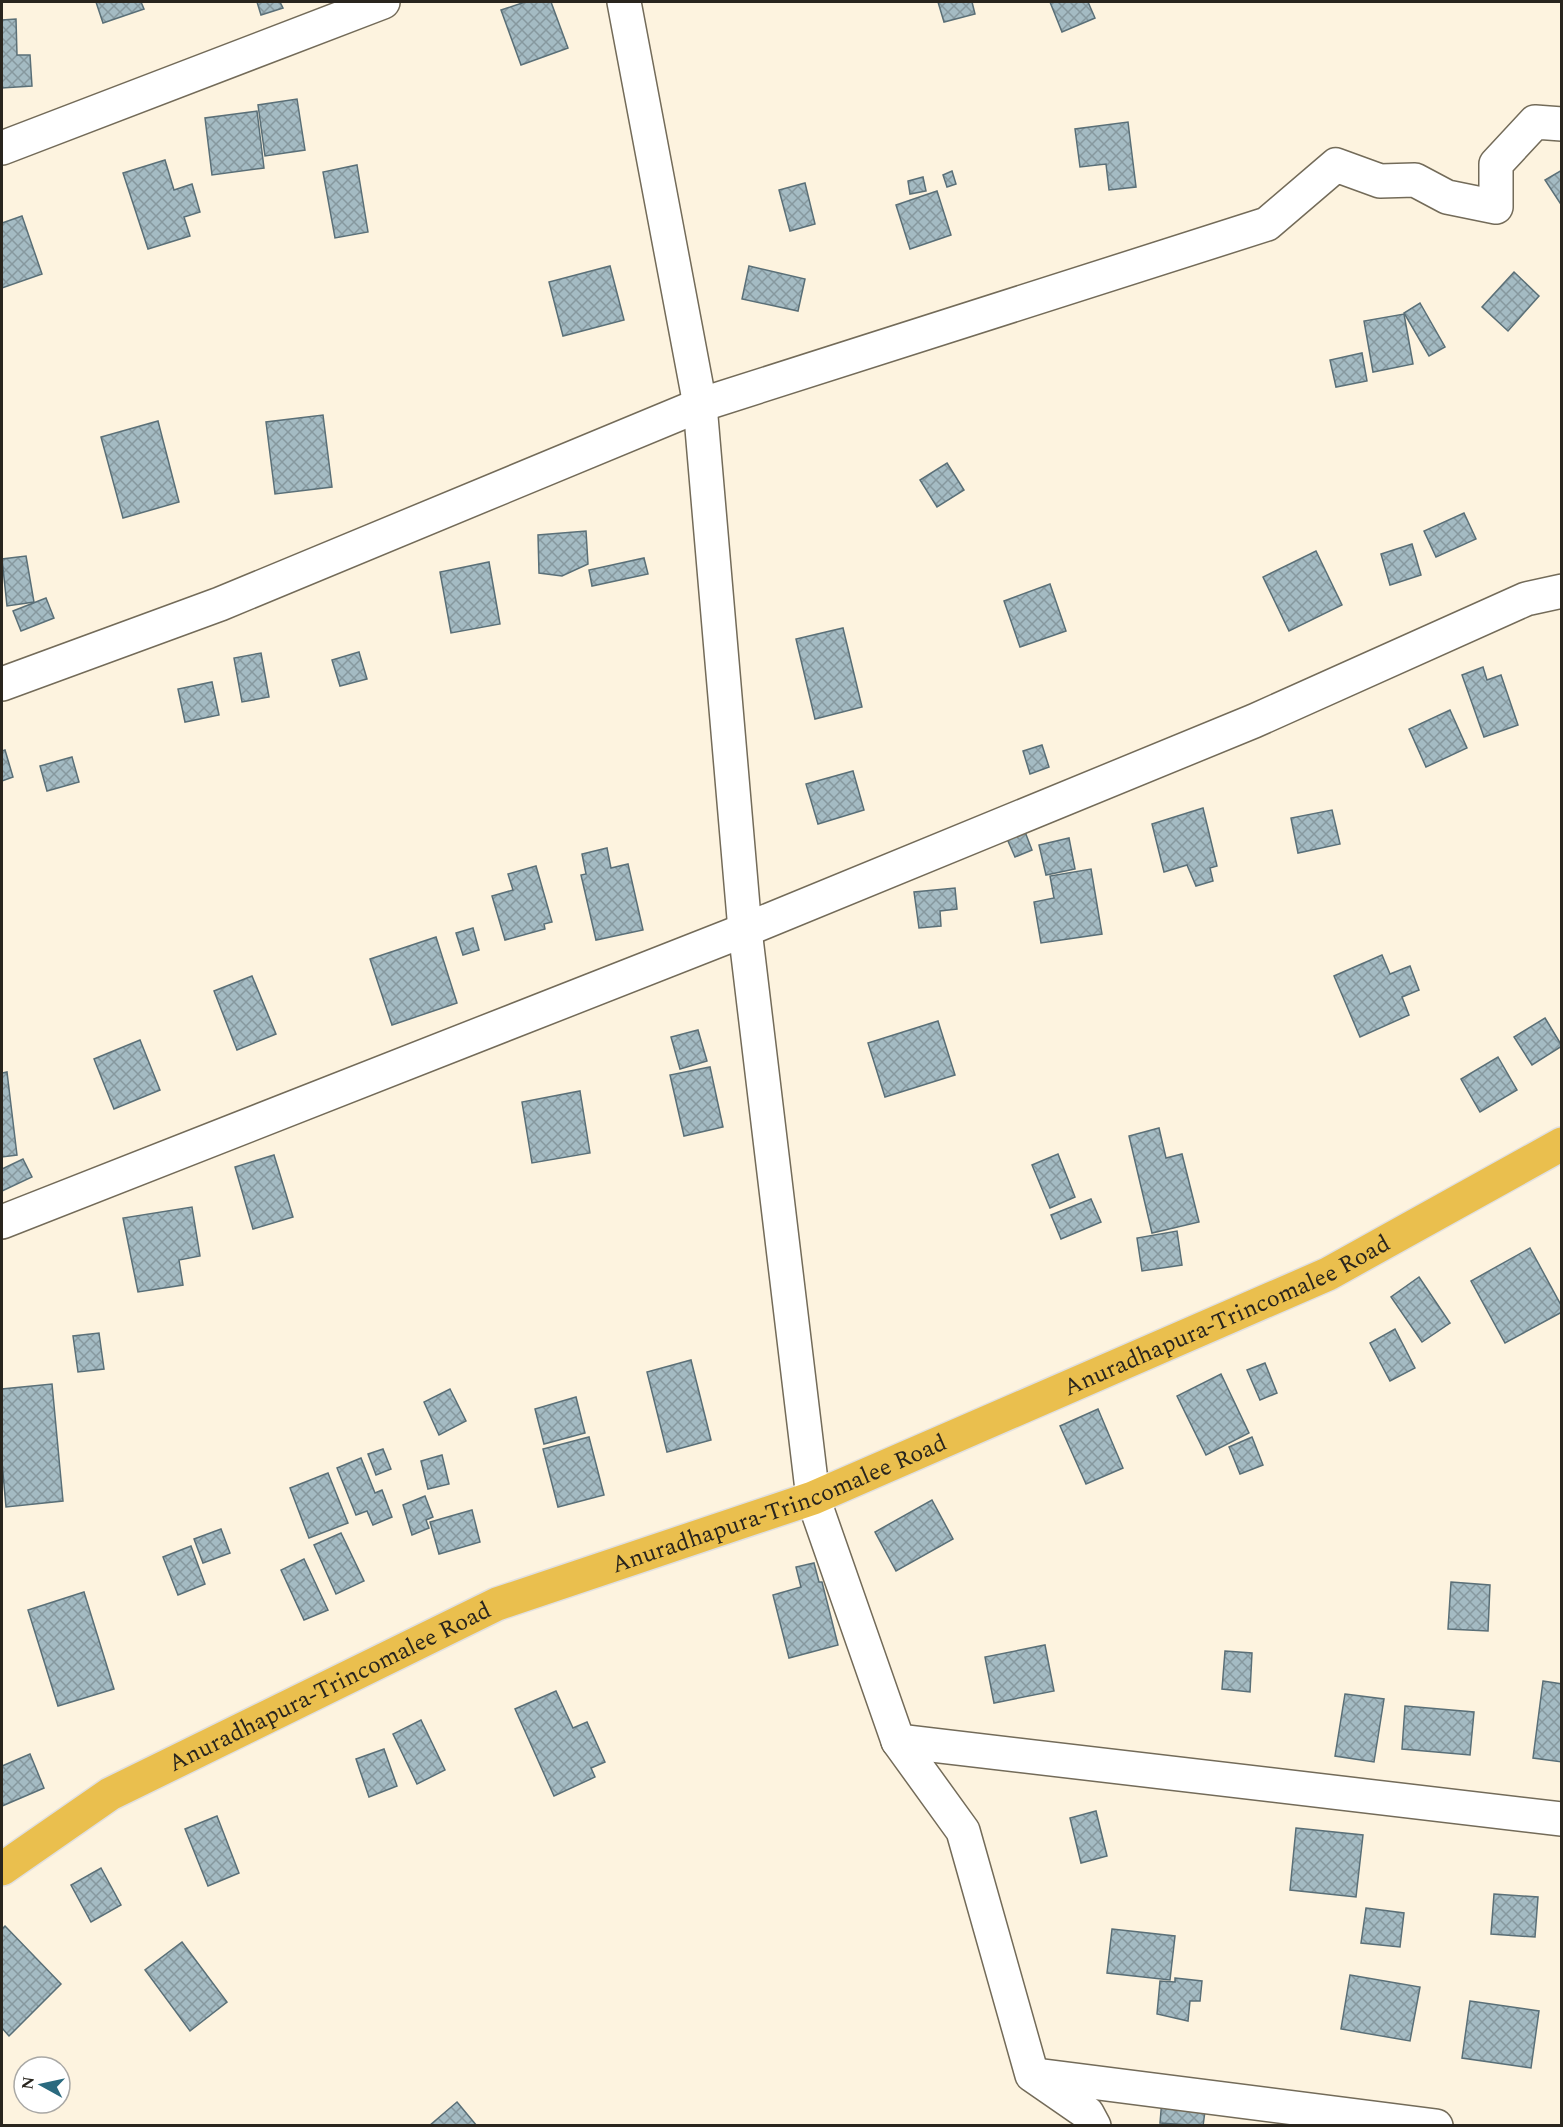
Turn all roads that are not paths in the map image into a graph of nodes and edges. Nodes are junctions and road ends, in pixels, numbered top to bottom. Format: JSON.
{"nodes":[{"id":1,"x":383,"y":2,"type":"edge"},
{"id":2,"x":624,"y":2,"type":"edge"},
{"id":3,"x":1562,"y":124,"type":"edge"},
{"id":4,"x":2,"y":148,"type":"edge"},
{"id":5,"x":700,"y":405,"type":"junction"},
{"id":6,"x":1562,"y":591,"type":"edge"},
{"id":7,"x":2,"y":684,"type":"edge"},
{"id":8,"x":745,"y":930,"type":"junction"},
{"id":9,"x":1562,"y":1144,"type":"edge"},
{"id":10,"x":2,"y":1222,"type":"edge"},
{"id":11,"x":813,"y":1498,"type":"junction"},
{"id":12,"x":898,"y":1741,"type":"junction"},
{"id":13,"x":1562,"y":1819,"type":"edge"},
{"id":14,"x":2,"y":1869,"type":"edge"},
{"id":15,"x":1032,"y":2075,"type":"junction"},
{"id":16,"x":1094,"y":2126,"type":"edge"},
{"id":17,"x":1436,"y":2126,"type":"edge"}],
"edges":[{"from":1,"to":4,"type":"street"},
{"from":2,"to":5,"type":"street"},
{"from":3,"to":5,"type":"street"},
{"from":5,"to":7,"type":"street"},
{"from":5,"to":8,"type":"street"},
{"from":6,"to":8,"type":"street"},
{"from":8,"to":10,"type":"street"},
{"from":8,"to":11,"type":"street"},
{"from":9,"to":11,"type":"highway","name":"Anuradhapura-Trincomalee Road"},
{"from":11,"to":12,"type":"street"},
{"from":11,"to":14,"type":"highway","name":"Anuradhapura-Trincomalee Road"},
{"from":12,"to":13,"type":"street"},
{"from":12,"to":15,"type":"street"},
{"from":15,"to":16,"type":"street"},
{"from":15,"to":17,"type":"street"}]}
